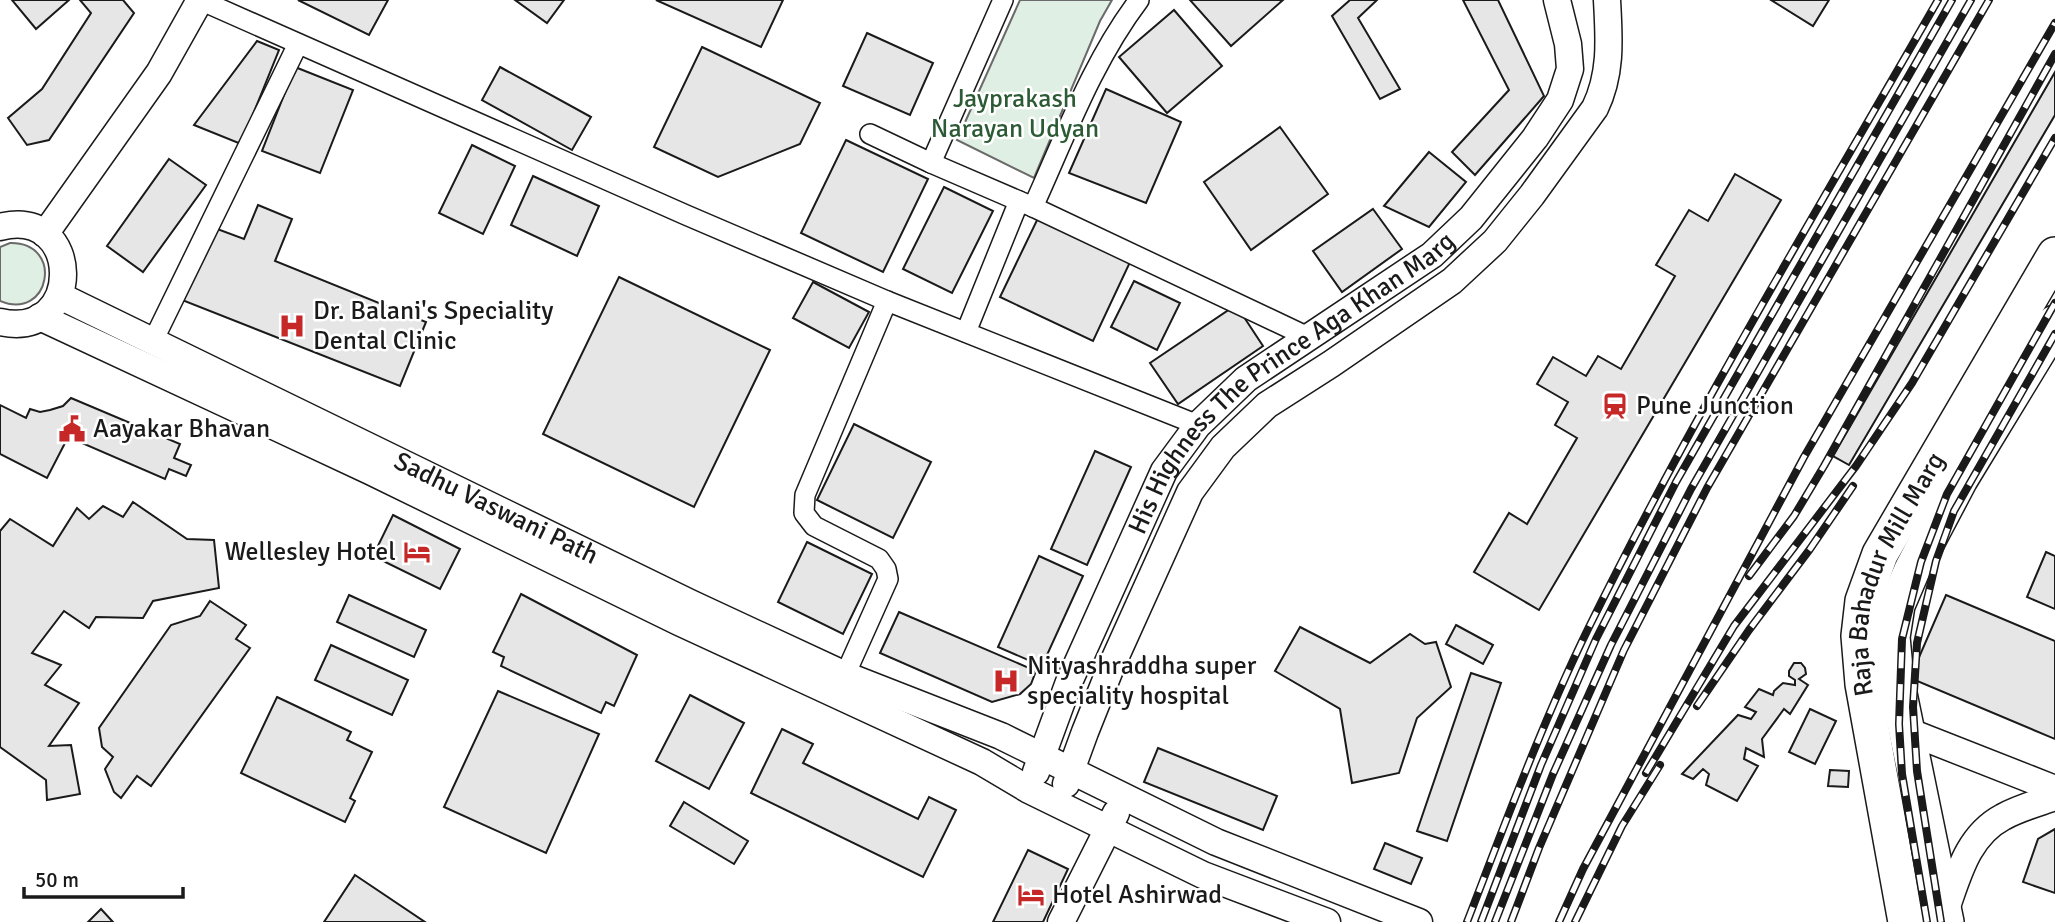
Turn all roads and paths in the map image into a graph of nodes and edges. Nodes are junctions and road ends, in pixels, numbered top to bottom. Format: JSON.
{"nodes":[{"id":1,"x":200,"y":0,"type":"edge"},
{"id":2,"x":1003,"y":0,"type":"edge"},
{"id":3,"x":1139,"y":0,"type":"edge"},
{"id":4,"x":1557,"y":0,"type":"edge"},
{"id":5,"x":1607,"y":0,"type":"edge"},
{"id":6,"x":298,"y":44,"type":"junction"},
{"id":7,"x":870,"y":134,"type":"dead end"},
{"id":8,"x":931,"y":163,"type":"junction"},
{"id":9,"x":1026,"y":204,"type":"junction"},
{"id":10,"x":0,"y":227,"type":"edge"},
{"id":11,"x":45,"y":234,"type":"junction"},
{"id":12,"x":2055,"y":255,"type":"edge"},
{"id":13,"x":60,"y":296,"type":"junction"},
{"id":14,"x":887,"y":301,"type":"junction"},
{"id":15,"x":40,"y":317,"type":"junction"},
{"id":16,"x":2055,"y":323,"type":"edge"},
{"id":17,"x":4,"y":328,"type":"edge"},
{"id":18,"x":966,"y":332,"type":"junction"},
{"id":19,"x":1308,"y":337,"type":"junction"},
{"id":20,"x":153,"y":341,"type":"junction"},
{"id":21,"x":1198,"y":425,"type":"junction"},
{"id":22,"x":845,"y":676,"type":"junction"},
{"id":23,"x":1905,"y":730,"type":"junction"},
{"id":24,"x":1042,"y":755,"type":"junction"},
{"id":25,"x":1072,"y":769,"type":"junction"},
{"id":26,"x":2055,"y":789,"type":"edge"},
{"id":27,"x":1029,"y":790,"type":"junction"},
{"id":28,"x":1125,"y":796,"type":"junction"},
{"id":29,"x":2055,"y":797,"type":"edge"},
{"id":30,"x":1059,"y":805,"type":"junction"},
{"id":31,"x":1109,"y":828,"type":"junction"},
{"id":32,"x":1945,"y":917,"type":"edge"},
{"id":33,"x":1061,"y":922,"type":"edge"},
{"id":34,"x":1327,"y":922,"type":"edge"},
{"id":35,"x":1419,"y":922,"type":"edge"},
{"id":36,"x":1906,"y":922,"type":"edge"}],
"edges":[{"from":1,"to":6,"type":"street"},
{"from":1,"to":11,"type":"main road"},
{"from":2,"to":8,"type":"street"},
{"from":3,"to":9,"type":"street"},
{"from":4,"to":19,"type":"main road","name":"His Highness The Prince Aga Khan Marg"},
{"from":5,"to":25,"type":"main road","name":"His Highness The Prince Aga Khan Marg"},
{"from":6,"to":14,"type":"street"},
{"from":6,"to":20,"type":"street"},
{"from":7,"to":8,"type":"street"},
{"from":8,"to":9,"type":"street"},
{"from":9,"to":18,"type":"street"},
{"from":9,"to":19,"type":"street"},
{"from":10,"to":11,"type":"main road"},
{"from":11,"to":13,"type":"main road"},
{"from":12,"to":36,"type":"highway","name":"Raja Bahadur Mill Marg"},
{"from":13,"to":15,"type":"main road"},
{"from":13,"to":20,"type":"main road","name":"Sadhu Vaswani Path"},
{"from":14,"to":18,"type":"street"},
{"from":14,"to":22,"type":"street"},
{"from":15,"to":17,"type":"main road"},
{"from":15,"to":27,"type":"main road"},
{"from":16,"to":23,"type":"highway","name":"Raja Bahadur Mill Marg"},
{"from":18,"to":21,"type":"street"},
{"from":19,"to":21,"type":"main road","name":"His Highness The Prince Aga Khan Marg"},
{"from":20,"to":22,"type":"main road","name":"Sadhu Vaswani Path"},
{"from":21,"to":24,"type":"main road","name":"His Highness The Prince Aga Khan Marg"},
{"from":22,"to":24,"type":"main road","name":"Sadhu Vaswani Path"},
{"from":23,"to":26,"type":"main road"},
{"from":23,"to":32,"type":"highway","name":"Raja Bahadur Mill Marg"},
{"from":24,"to":25,"type":"main road","name":"Sadhu Vaswani Path"},
{"from":24,"to":27,"type":"main road","name":"His Highness The Prince Aga Khan Marg"},
{"from":25,"to":28,"type":"main road","name":"Sadhu Vaswani Path"},
{"from":25,"to":30,"type":"main road","name":"His Highness The Prince Aga Khan Marg"},
{"from":27,"to":30,"type":"main road"},
{"from":28,"to":31,"type":"main road"},
{"from":28,"to":35,"type":"main road","name":"Sadhu Vaswani Path"},
{"from":29,"to":32,"type":"main road"},
{"from":30,"to":31,"type":"main road"},
{"from":31,"to":33,"type":"main road"},
{"from":31,"to":34,"type":"main road"}]}
